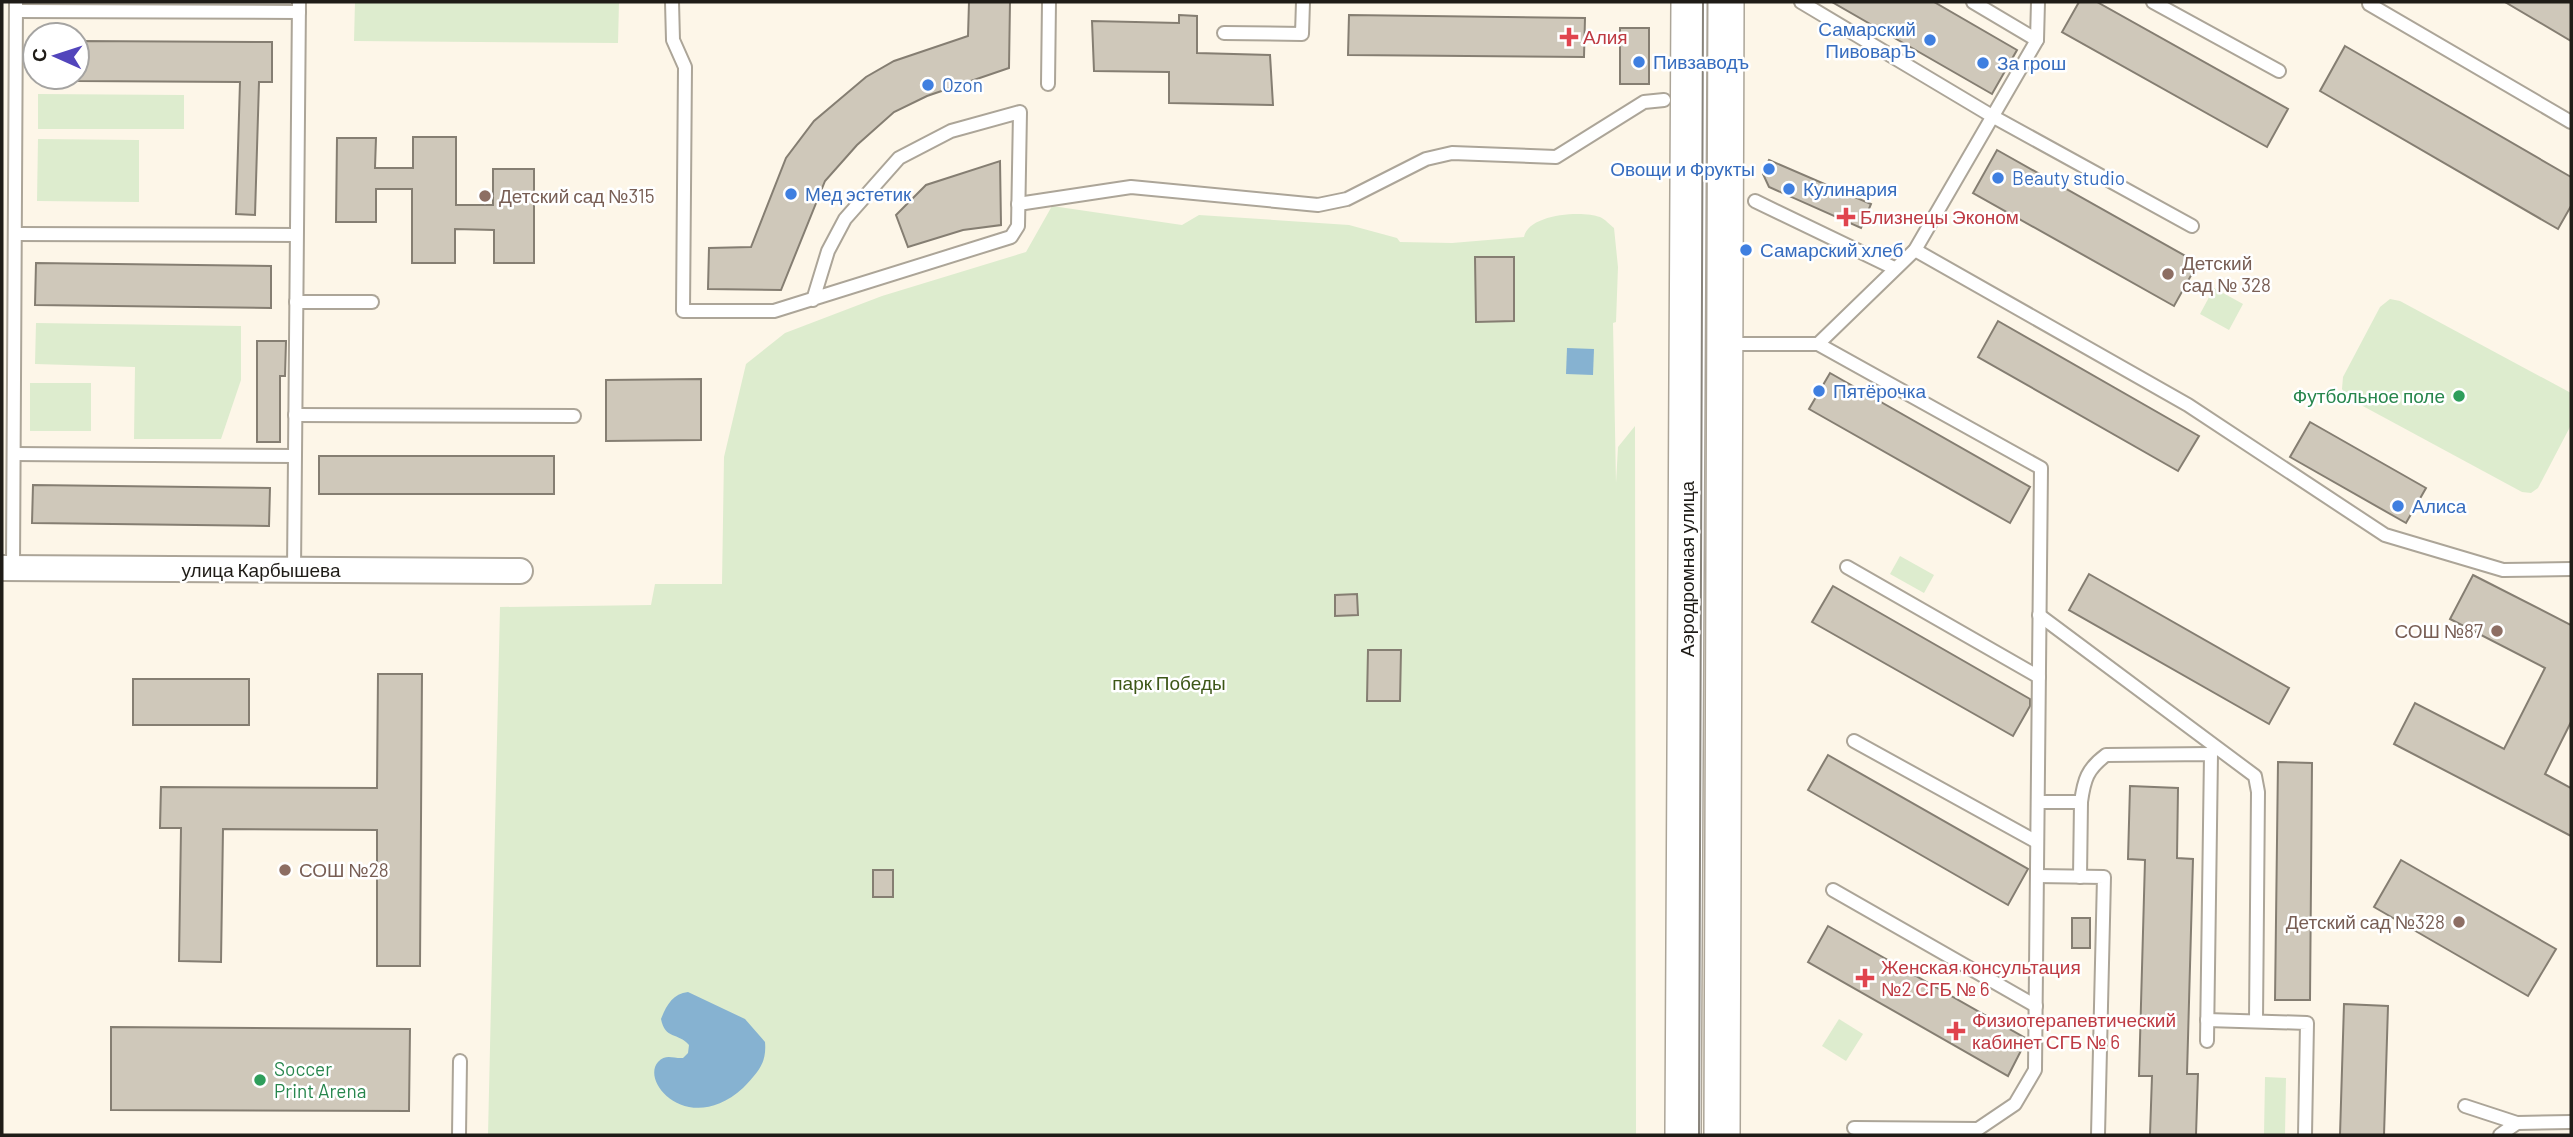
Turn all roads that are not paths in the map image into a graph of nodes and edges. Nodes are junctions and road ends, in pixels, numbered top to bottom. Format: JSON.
{"nodes":[{"id":1,"x":673,"y":2,"type":"edge"},
{"id":2,"x":1049,"y":2,"type":"edge"},
{"id":3,"x":1303,"y":2,"type":"edge"},
{"id":4,"x":1689,"y":2,"type":"edge"},
{"id":5,"x":1727,"y":2,"type":"edge"},
{"id":6,"x":1801,"y":2,"type":"edge"},
{"id":7,"x":1973,"y":2,"type":"edge"},
{"id":8,"x":2038,"y":2,"type":"edge"},
{"id":9,"x":2153,"y":2,"type":"edge"},
{"id":10,"x":2371,"y":2,"type":"edge"},
{"id":11,"x":16,"y":6,"type":"edge"},
{"id":12,"x":299,"y":7,"type":"edge"},
{"id":13,"x":1224,"y":33,"type":"dead end"},
{"id":14,"x":2037,"y":40,"type":"junction"},
{"id":15,"x":2,"y":60,"type":"edge"},
{"id":16,"x":16,"y":60,"type":"junction"},
{"id":17,"x":2279,"y":71,"type":"dead end"},
{"id":18,"x":1048,"y":84,"type":"dead end"},
{"id":19,"x":1664,"y":100,"type":"dead end"},
{"id":20,"x":1992,"y":116,"type":"junction"},
{"id":21,"x":2571,"y":122,"type":"edge"},
{"id":22,"x":1755,"y":201,"type":"dead end"},
{"id":23,"x":1018,"y":204,"type":"junction"},
{"id":24,"x":2192,"y":226,"type":"dead end"},
{"id":25,"x":15,"y":234,"type":"junction"},
{"id":26,"x":296,"y":235,"type":"junction"},
{"id":27,"x":1915,"y":250,"type":"junction"},
{"id":28,"x":1894,"y":268,"type":"junction"},
{"id":29,"x":8,"y":288,"type":"edge"},
{"id":30,"x":813,"y":300,"type":"junction"},
{"id":31,"x":296,"y":302,"type":"junction"},
{"id":32,"x":372,"y":302,"type":"dead end"},
{"id":33,"x":1724,"y":344,"type":"junction"},
{"id":34,"x":1818,"y":344,"type":"junction"},
{"id":35,"x":295,"y":415,"type":"junction"},
{"id":36,"x":574,"y":416,"type":"dead end"},
{"id":37,"x":14,"y":454,"type":"junction"},
{"id":38,"x":294,"y":456,"type":"junction"},
{"id":39,"x":1847,"y":567,"type":"dead end"},
{"id":40,"x":8,"y":568,"type":"edge"},
{"id":41,"x":2571,"y":569,"type":"edge"},
{"id":42,"x":294,"y":570,"type":"junction"},
{"id":43,"x":520,"y":571,"type":"dead end"},
{"id":44,"x":2039,"y":615,"type":"junction"},
{"id":45,"x":2039,"y":677,"type":"junction"},
{"id":46,"x":1854,"y":741,"type":"dead end"},
{"id":47,"x":2211,"y":748,"type":"junction"},
{"id":48,"x":2038,"y":802,"type":"junction"},
{"id":49,"x":2081,"y":802,"type":"junction"},
{"id":50,"x":2037,"y":842,"type":"junction"},
{"id":51,"x":2037,"y":876,"type":"junction"},
{"id":52,"x":2080,"y":877,"type":"junction"},
{"id":53,"x":1833,"y":890,"type":"dead end"},
{"id":54,"x":2036,"y":1006,"type":"junction"},
{"id":55,"x":2207,"y":1020,"type":"junction"},
{"id":56,"x":2256,"y":1021,"type":"junction"},
{"id":57,"x":2207,"y":1041,"type":"dead end"},
{"id":58,"x":460,"y":1061,"type":"dead end"},
{"id":59,"x":2465,"y":1106,"type":"dead end"},
{"id":60,"x":2571,"y":1122,"type":"edge"},
{"id":61,"x":2517,"y":1123,"type":"junction"},
{"id":62,"x":1854,"y":1128,"type":"dead end"},
{"id":63,"x":1978,"y":1132,"type":"edge"},
{"id":64,"x":459,"y":1135,"type":"edge"},
{"id":65,"x":1683,"y":1135,"type":"edge"},
{"id":66,"x":1723,"y":1135,"type":"edge"},
{"id":67,"x":2098,"y":1135,"type":"edge"},
{"id":68,"x":2305,"y":1135,"type":"edge"},
{"id":69,"x":2500,"y":1135,"type":"edge"}],
"edges":[{"from":1,"to":30,"type":"lane"},
{"from":2,"to":18,"type":"lane"},
{"from":3,"to":13,"type":"lane"},
{"from":4,"to":65,"type":"main road","name":"Аэродромная улица"},
{"from":5,"to":33,"type":"main road","name":"Аэродромная улица"},
{"from":6,"to":20,"type":"lane"},
{"from":7,"to":14,"type":"lane"},
{"from":8,"to":14,"type":"lane"},
{"from":9,"to":17,"type":"lane"},
{"from":10,"to":21,"type":"lane"},
{"from":11,"to":12,"type":"lane"},
{"from":11,"to":16,"type":"lane"},
{"from":12,"to":26,"type":"lane"},
{"from":14,"to":20,"type":"lane"},
{"from":15,"to":16,"type":"lane"},
{"from":16,"to":25,"type":"lane"},
{"from":19,"to":23,"type":"lane"},
{"from":20,"to":24,"type":"lane"},
{"from":20,"to":27,"type":"lane"},
{"from":22,"to":28,"type":"lane"},
{"from":23,"to":30,"type":"lane"},
{"from":23,"to":30,"type":"lane"},
{"from":25,"to":26,"type":"lane"},
{"from":25,"to":29,"type":"lane"},
{"from":26,"to":31,"type":"lane"},
{"from":27,"to":28,"type":"lane"},
{"from":27,"to":41,"type":"lane"},
{"from":28,"to":34,"type":"lane"},
{"from":29,"to":37,"type":"lane"},
{"from":31,"to":32,"type":"lane"},
{"from":31,"to":35,"type":"lane"},
{"from":33,"to":34,"type":"lane"},
{"from":33,"to":66,"type":"main road","name":"Аэродромная улица"},
{"from":34,"to":44,"type":"lane"},
{"from":35,"to":36,"type":"lane"},
{"from":35,"to":38,"type":"lane"},
{"from":37,"to":38,"type":"lane"},
{"from":37,"to":40,"type":"lane"},
{"from":38,"to":42,"type":"lane"},
{"from":39,"to":45,"type":"lane"},
{"from":40,"to":42,"type":"street","name":"улица Карбышева"},
{"from":42,"to":43,"type":"street","name":"улица Карбышева"},
{"from":44,"to":45,"type":"lane"},
{"from":44,"to":47,"type":"lane"},
{"from":45,"to":48,"type":"lane"},
{"from":46,"to":50,"type":"lane"},
{"from":47,"to":49,"type":"lane"},
{"from":47,"to":55,"type":"lane"},
{"from":47,"to":56,"type":"lane"},
{"from":48,"to":49,"type":"lane"},
{"from":48,"to":50,"type":"lane"},
{"from":49,"to":52,"type":"lane"},
{"from":50,"to":51,"type":"lane"},
{"from":51,"to":52,"type":"lane"},
{"from":51,"to":54,"type":"lane"},
{"from":52,"to":67,"type":"lane"},
{"from":53,"to":54,"type":"lane"},
{"from":54,"to":63,"type":"lane"},
{"from":55,"to":56,"type":"lane"},
{"from":55,"to":57,"type":"lane"},
{"from":56,"to":68,"type":"lane"},
{"from":58,"to":64,"type":"lane"},
{"from":59,"to":61,"type":"lane"},
{"from":60,"to":61,"type":"lane"},
{"from":61,"to":69,"type":"lane"},
{"from":62,"to":63,"type":"lane"}]}
